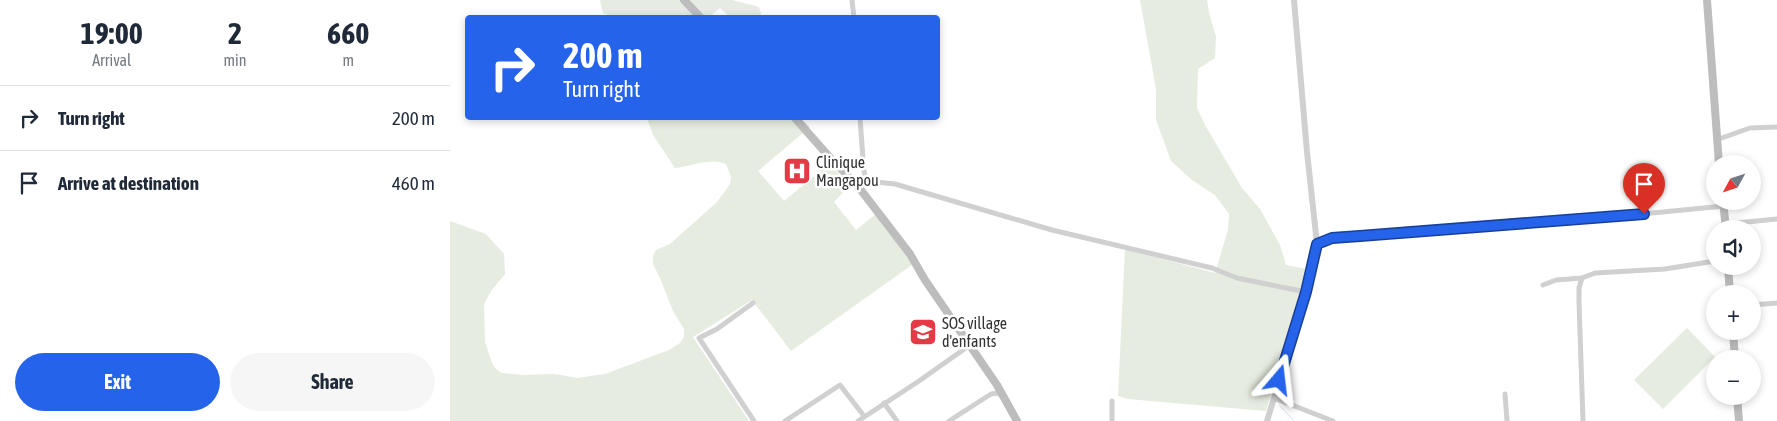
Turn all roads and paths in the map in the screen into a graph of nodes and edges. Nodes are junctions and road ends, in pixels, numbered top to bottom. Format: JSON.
{"nodes":[{"id":1,"x":684,"y":0,"type":"edge"},
{"id":2,"x":852,"y":0,"type":"edge"},
{"id":3,"x":1294,"y":0,"type":"edge"},
{"id":4,"x":1707,"y":0,"type":"edge"},
{"id":5,"x":698,"y":15,"type":"edge"},
{"id":6,"x":854,"y":15,"type":"edge"},
{"id":7,"x":797,"y":120,"type":"edge"},
{"id":8,"x":860,"y":120,"type":"edge"},
{"id":9,"x":1777,"y":127,"type":"edge"},
{"id":10,"x":1716,"y":140,"type":"junction"},
{"id":11,"x":1718,"y":155,"type":"edge"},
{"id":12,"x":867,"y":181,"type":"junction"},
{"id":13,"x":857,"y":185,"type":"junction"},
{"id":14,"x":1706,"y":206,"type":"edge"},
{"id":15,"x":1777,"y":218,"type":"edge"},
{"id":16,"x":1761,"y":221,"type":"edge"},
{"id":17,"x":1317,"y":244,"type":"junction"},
{"id":18,"x":1706,"y":262,"type":"edge"},
{"id":19,"x":1582,"y":278,"type":"junction"},
{"id":20,"x":1543,"y":285,"type":"dead end"},
{"id":21,"x":1306,"y":292,"type":"junction"},
{"id":22,"x":753,"y":303,"type":"dead end"},
{"id":23,"x":1777,"y":303,"type":"edge"},
{"id":24,"x":1761,"y":304,"type":"edge"},
{"id":25,"x":970,"y":345,"type":"junction"},
{"id":26,"x":1505,"y":394,"type":"dead end"},
{"id":27,"x":1003,"y":396,"type":"junction"},
{"id":28,"x":1274,"y":398,"type":"junction"},
{"id":29,"x":1112,"y":401,"type":"dead end"},
{"id":30,"x":884,"y":403,"type":"junction"},
{"id":31,"x":1738,"y":405,"type":"edge"},
{"id":32,"x":864,"y":416,"type":"junction"},
{"id":33,"x":754,"y":421,"type":"edge"},
{"id":34,"x":784,"y":421,"type":"edge"},
{"id":35,"x":858,"y":421,"type":"edge"},
{"id":36,"x":897,"y":421,"type":"edge"},
{"id":37,"x":949,"y":421,"type":"edge"},
{"id":38,"x":1017,"y":421,"type":"edge"},
{"id":39,"x":1112,"y":421,"type":"edge"},
{"id":40,"x":1267,"y":421,"type":"edge"},
{"id":41,"x":1333,"y":421,"type":"edge"},
{"id":42,"x":1507,"y":421,"type":"edge"},
{"id":43,"x":1583,"y":421,"type":"edge"},
{"id":44,"x":1739,"y":421,"type":"edge"}],
"edges":[{"from":1,"to":5,"type":"main road"},
{"from":2,"to":6,"type":"street"},
{"from":3,"to":17,"type":"street"},
{"from":4,"to":10,"type":"main road"},
{"from":7,"to":13,"type":"main road"},
{"from":8,"to":12,"type":"street"},
{"from":9,"to":10,"type":"street"},
{"from":10,"to":11,"type":"main road"},
{"from":12,"to":13,"type":"street"},
{"from":12,"to":21,"type":"street"},
{"from":13,"to":25,"type":"main road"},
{"from":14,"to":17,"type":"street"},
{"from":15,"to":16,"type":"street"},
{"from":17,"to":21,"type":"street"},
{"from":18,"to":19,"type":"street"},
{"from":19,"to":20,"type":"street"},
{"from":19,"to":43,"type":"street"},
{"from":21,"to":28,"type":"street"},
{"from":22,"to":33,"type":"street"},
{"from":23,"to":24,"type":"street"},
{"from":25,"to":27,"type":"main road"},
{"from":25,"to":30,"type":"street"},
{"from":26,"to":42,"type":"street"},
{"from":27,"to":37,"type":"street"},
{"from":27,"to":38,"type":"main road"},
{"from":28,"to":40,"type":"street"},
{"from":28,"to":41,"type":"street"},
{"from":29,"to":39,"type":"street"},
{"from":30,"to":32,"type":"street"},
{"from":30,"to":36,"type":"street"},
{"from":31,"to":44,"type":"main road"},
{"from":32,"to":34,"type":"street"},
{"from":32,"to":35,"type":"street"}]}
